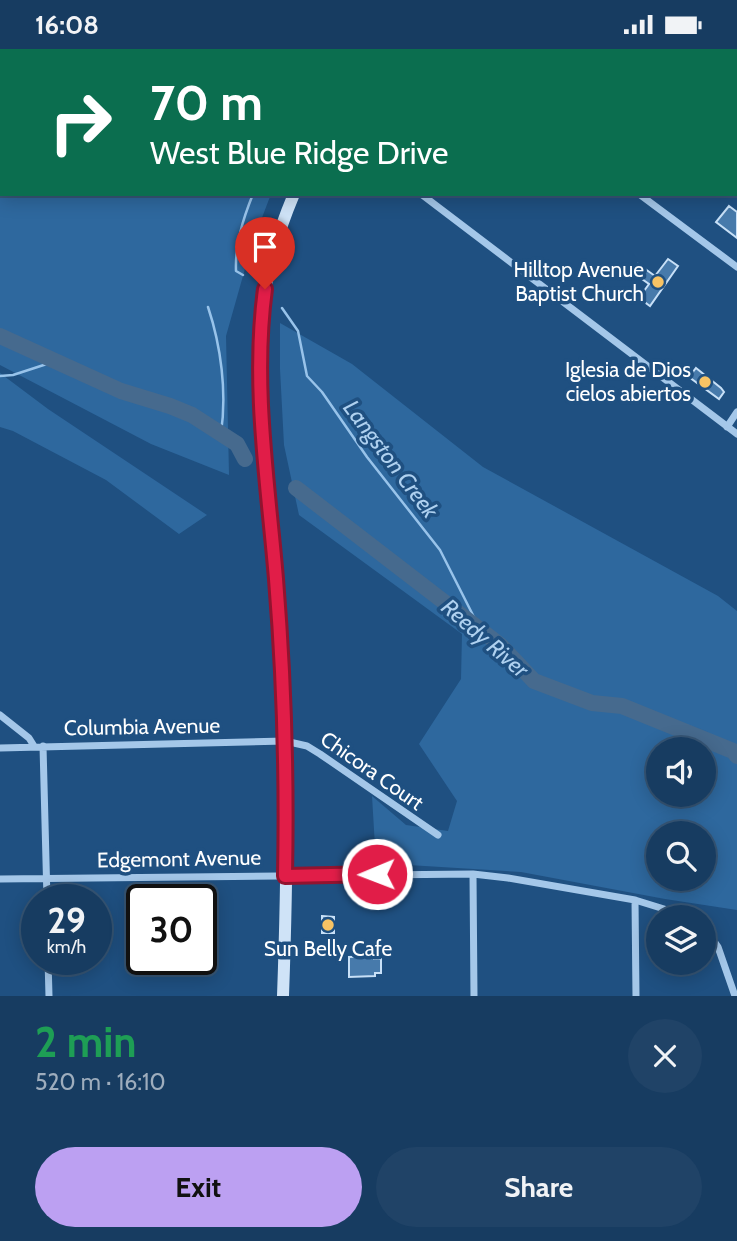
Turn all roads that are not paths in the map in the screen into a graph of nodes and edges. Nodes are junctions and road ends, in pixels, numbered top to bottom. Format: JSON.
{"nodes":[{"id":1,"x":294,"y":196,"type":"edge"},
{"id":2,"x":424,"y":196,"type":"edge"},
{"id":3,"x":642,"y":196,"type":"edge"},
{"id":4,"x":737,"y":267,"type":"edge"},
{"id":5,"x":737,"y":412,"type":"edge"},
{"id":6,"x":727,"y":426,"type":"junction"},
{"id":7,"x":737,"y":434,"type":"edge"},
{"id":8,"x":0,"y":715,"type":"edge"},
{"id":9,"x":285,"y":741,"type":"junction"},
{"id":10,"x":43,"y":746,"type":"junction"},
{"id":11,"x":34,"y":747,"type":"junction"},
{"id":12,"x":0,"y":748,"type":"edge"},
{"id":13,"x":438,"y":835,"type":"dead end"},
{"id":14,"x":473,"y":874,"type":"junction"},
{"id":15,"x":285,"y":876,"type":"junction"},
{"id":16,"x":0,"y":879,"type":"edge"},
{"id":17,"x":46,"y":879,"type":"junction"},
{"id":18,"x":46,"y":884,"type":"edge"},
{"id":19,"x":635,"y":900,"type":"junction"},
{"id":20,"x":651,"y":905,"type":"edge"},
{"id":21,"x":716,"y":944,"type":"edge"},
{"id":22,"x":48,"y":975,"type":"edge"},
{"id":23,"x":49,"y":996,"type":"edge"},
{"id":24,"x":284,"y":996,"type":"edge"},
{"id":25,"x":474,"y":996,"type":"edge"},
{"id":26,"x":636,"y":996,"type":"edge"},
{"id":27,"x":735,"y":996,"type":"edge"}],
"edges":[{"from":1,"to":9,"type":"main road"},
{"from":2,"to":6,"type":"street"},
{"from":3,"to":4,"type":"street"},
{"from":5,"to":6,"type":"street"},
{"from":6,"to":7,"type":"street"},
{"from":8,"to":11,"type":"street"},
{"from":9,"to":10,"type":"street","name":"Columbia Avenue"},
{"from":9,"to":13,"type":"street","name":"Chicora Court"},
{"from":9,"to":15,"type":"main road"},
{"from":10,"to":11,"type":"street","name":"Columbia Avenue"},
{"from":10,"to":17,"type":"street"},
{"from":11,"to":12,"type":"street","name":"Columbia Avenue"},
{"from":14,"to":15,"type":"street","name":"Edgemont Avenue"},
{"from":14,"to":19,"type":"street","name":"Edgemont Avenue"},
{"from":14,"to":25,"type":"street"},
{"from":15,"to":17,"type":"street","name":"Edgemont Avenue"},
{"from":15,"to":24,"type":"main road"},
{"from":16,"to":17,"type":"street","name":"Edgemont Avenue"},
{"from":17,"to":18,"type":"street"},
{"from":19,"to":20,"type":"street","name":"Edgemont Avenue"},
{"from":19,"to":26,"type":"street"},
{"from":21,"to":27,"type":"street"},
{"from":22,"to":23,"type":"street"}]}
